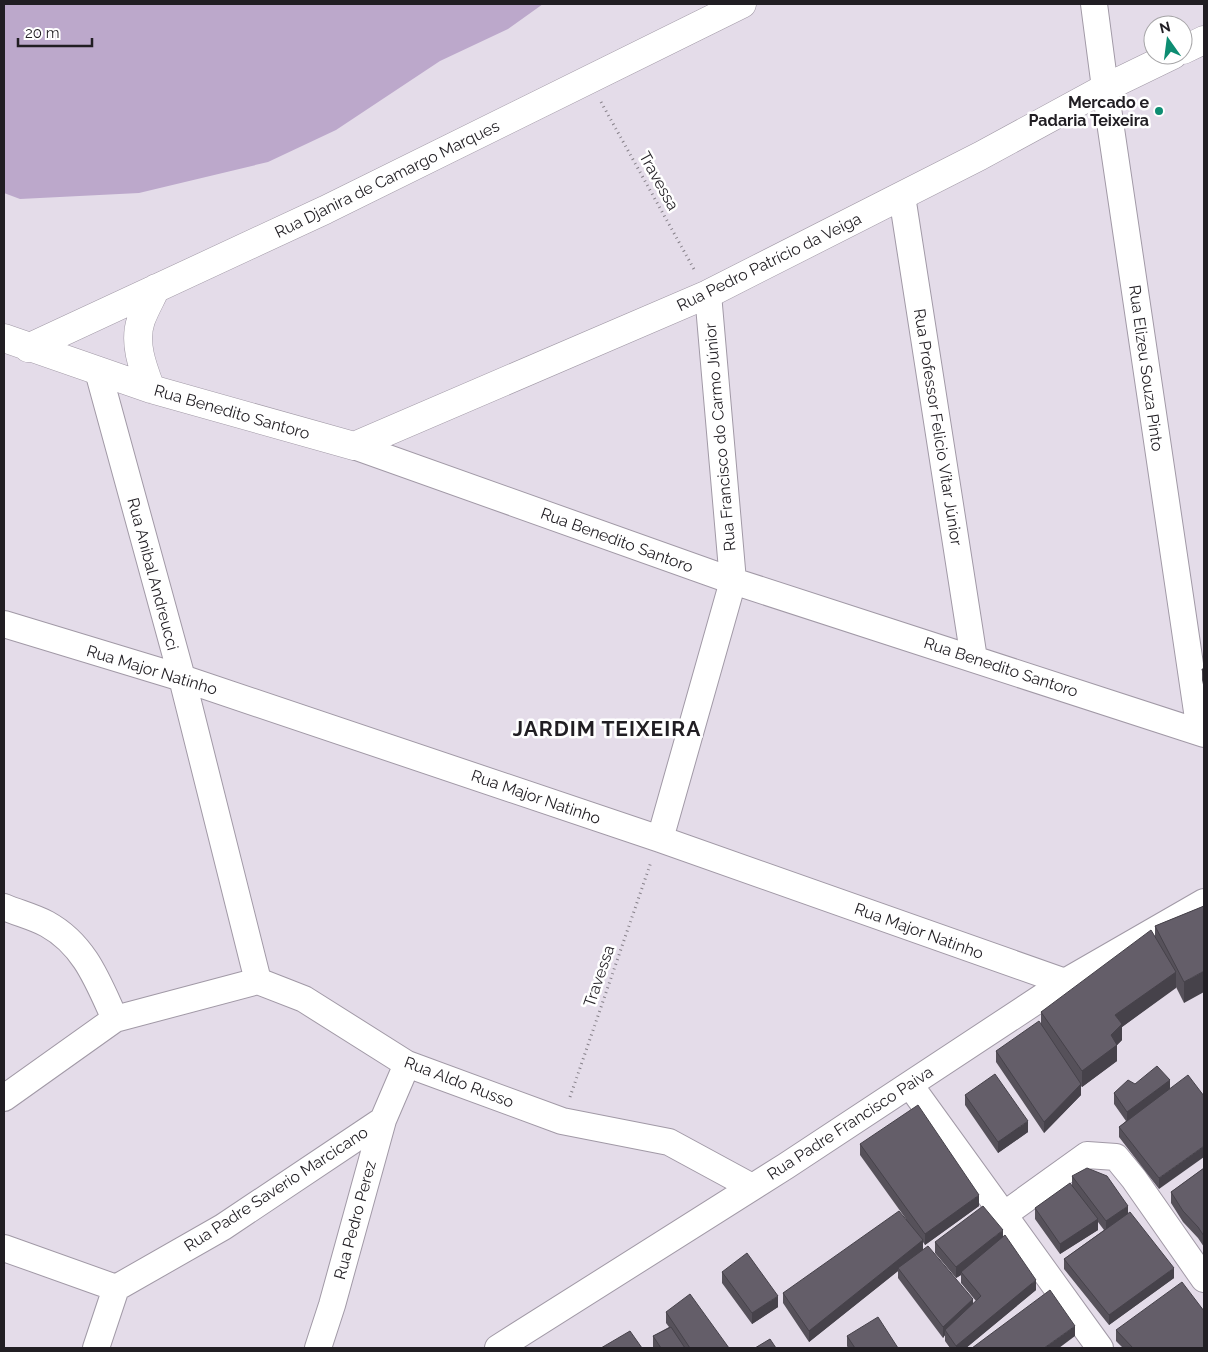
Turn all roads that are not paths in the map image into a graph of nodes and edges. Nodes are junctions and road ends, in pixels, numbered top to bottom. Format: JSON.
{"nodes":[{"id":1,"x":742,"y":4,"type":"edge"},
{"id":2,"x":1094,"y":4,"type":"edge"},
{"id":3,"x":1152,"y":65,"type":"edge"},
{"id":4,"x":1105,"y":88,"type":"junction"},
{"id":5,"x":902,"y":196,"type":"junction"},
{"id":6,"x":156,"y":288,"type":"junction"},
{"id":7,"x":708,"y":294,"type":"junction"},
{"id":8,"x":16,"y":343,"type":"edge"},
{"id":9,"x":98,"y":371,"type":"junction"},
{"id":10,"x":151,"y":389,"type":"junction"},
{"id":11,"x":354,"y":446,"type":"junction"},
{"id":12,"x":733,"y":581,"type":"junction"},
{"id":13,"x":4,"y":624,"type":"edge"},
{"id":14,"x":974,"y":659,"type":"junction"},
{"id":15,"x":182,"y":678,"type":"junction"},
{"id":16,"x":1202,"y":733,"type":"edge"},
{"id":17,"x":660,"y":838,"type":"junction"},
{"id":18,"x":1204,"y":902,"type":"edge"},
{"id":19,"x":4,"y":907,"type":"edge"},
{"id":20,"x":258,"y":981,"type":"junction"},
{"id":21,"x":1065,"y":982,"type":"junction"},
{"id":22,"x":115,"y":1019,"type":"junction"},
{"id":23,"x":407,"y":1064,"type":"junction"},
{"id":24,"x":910,"y":1085,"type":"junction"},
{"id":25,"x":4,"y":1098,"type":"edge"},
{"id":26,"x":383,"y":1120,"type":"junction"},
{"id":27,"x":752,"y":1187,"type":"junction"},
{"id":28,"x":1005,"y":1214,"type":"junction"},
{"id":29,"x":4,"y":1248,"type":"edge"},
{"id":30,"x":1204,"y":1279,"type":"edge"},
{"id":31,"x":116,"y":1288,"type":"junction"},
{"id":32,"x":96,"y":1348,"type":"edge"},
{"id":33,"x":318,"y":1348,"type":"edge"},
{"id":34,"x":498,"y":1348,"type":"edge"},
{"id":35,"x":1100,"y":1348,"type":"edge"}],
"edges":[{"from":1,"to":6,"type":"street","name":"Rua Djanira de Camargo Marques"},
{"from":2,"to":4,"type":"street","name":"Rua Elizeu Souza Pinto"},
{"from":3,"to":4,"type":"street","name":"Rua Pedro Patrício da Veiga"},
{"from":4,"to":5,"type":"street","name":"Rua Pedro Patrício da Veiga"},
{"from":4,"to":16,"type":"street","name":"Rua Elizeu Souza Pinto"},
{"from":5,"to":7,"type":"street","name":"Rua Pedro Patrício da Veiga"},
{"from":5,"to":14,"type":"street","name":"Rua Professor Felicio Vitar Júnior"},
{"from":6,"to":8,"type":"street","name":"Rua Djanira de Camargo Marques"},
{"from":6,"to":10,"type":"street"},
{"from":7,"to":11,"type":"street","name":"Rua Pedro Patrício da Veiga"},
{"from":7,"to":12,"type":"street","name":"Rua Francisco do Carmo Júnior"},
{"from":8,"to":9,"type":"street","name":"Rua Benedito Santoro"},
{"from":9,"to":10,"type":"street","name":"Rua Benedito Santoro"},
{"from":9,"to":15,"type":"street","name":"Rua Anibal Andreucci"},
{"from":10,"to":11,"type":"street","name":"Rua Benedito Santoro"},
{"from":11,"to":12,"type":"street","name":"Rua Benedito Santoro"},
{"from":12,"to":14,"type":"street","name":"Rua Benedito Santoro"},
{"from":12,"to":17,"type":"street"},
{"from":13,"to":15,"type":"street","name":"Rua Major Natinho"},
{"from":14,"to":16,"type":"street","name":"Rua Benedito Santoro"},
{"from":15,"to":17,"type":"street","name":"Rua Major Natinho"},
{"from":15,"to":20,"type":"street","name":"Rua Anibal Andreucci"},
{"from":17,"to":21,"type":"street","name":"Rua Major Natinho"},
{"from":18,"to":21,"type":"street","name":"Rua Padre Francisco Paiva"},
{"from":19,"to":22,"type":"street"},
{"from":20,"to":22,"type":"street"},
{"from":20,"to":23,"type":"street","name":"Rua Aldo Russo"},
{"from":21,"to":24,"type":"street","name":"Rua Padre Francisco Paiva"},
{"from":22,"to":25,"type":"street"},
{"from":23,"to":26,"type":"street","name":"Rua Pedro Perez"},
{"from":23,"to":27,"type":"street","name":"Rua Aldo Russo"},
{"from":24,"to":27,"type":"street","name":"Rua Padre Francisco Paiva"},
{"from":24,"to":28,"type":"street"},
{"from":26,"to":31,"type":"street","name":"Rua Padre Saverio Marcicano"},
{"from":26,"to":33,"type":"street","name":"Rua Pedro Perez"},
{"from":27,"to":34,"type":"street","name":"Rua Padre Francisco Paiva"},
{"from":28,"to":30,"type":"street"},
{"from":28,"to":35,"type":"street"},
{"from":29,"to":31,"type":"street"},
{"from":31,"to":32,"type":"street"}]}
